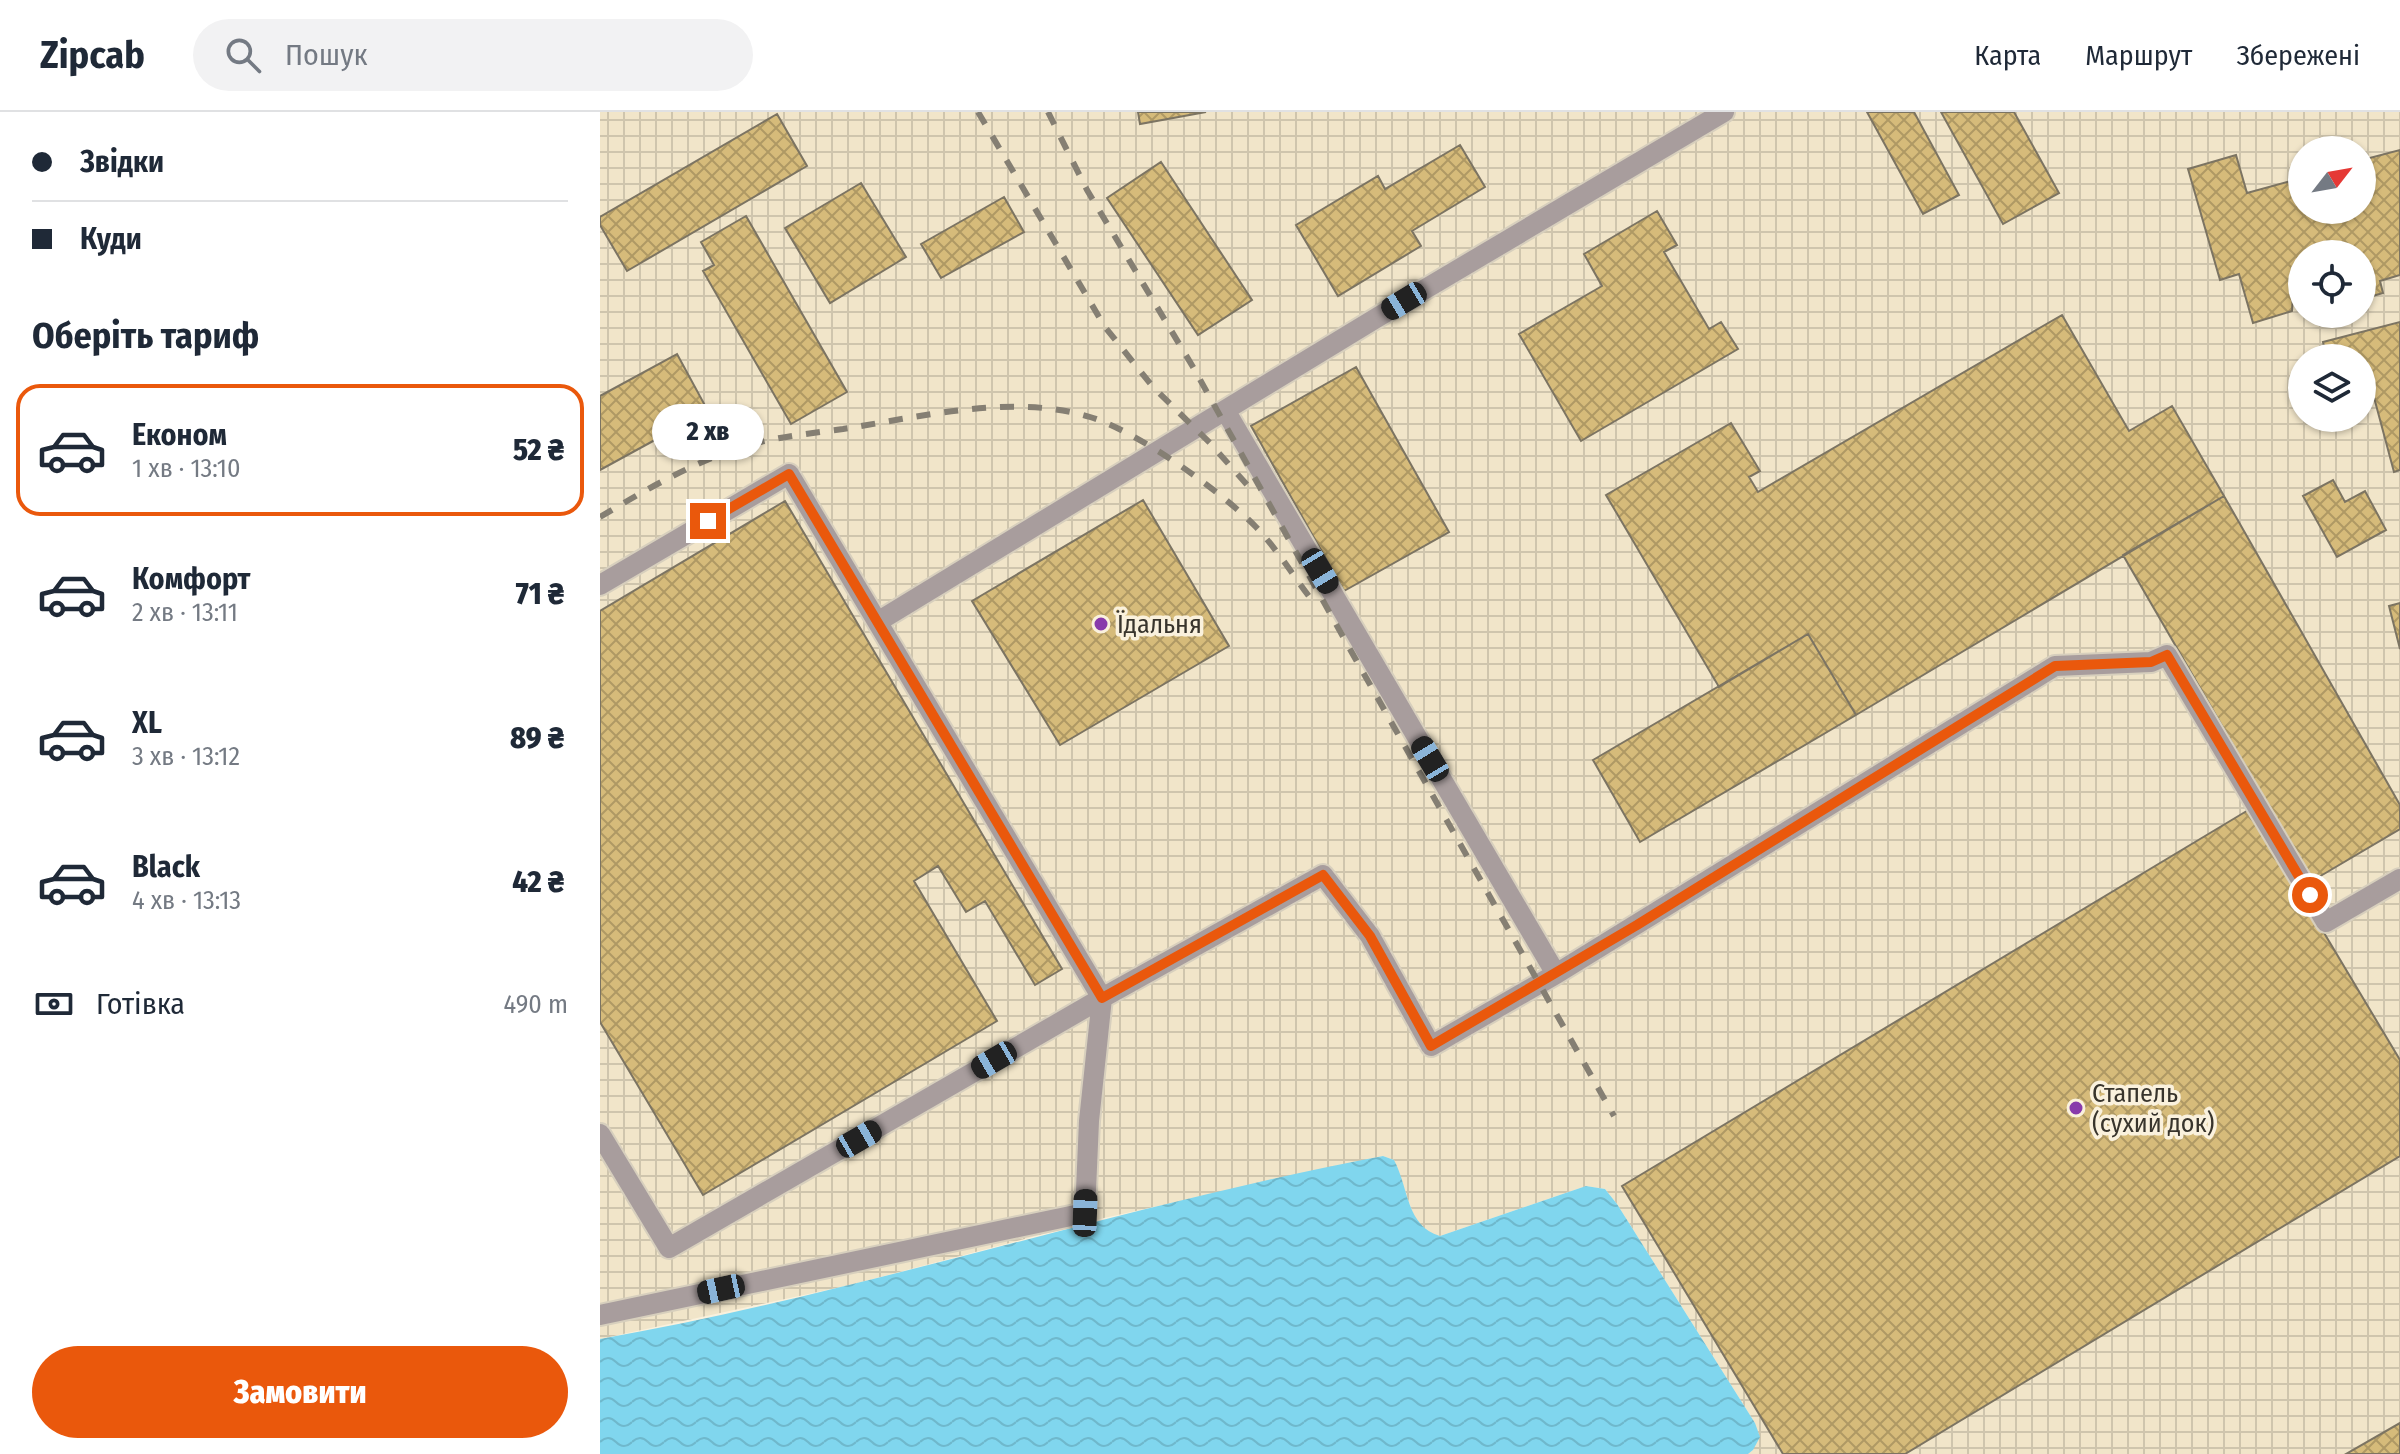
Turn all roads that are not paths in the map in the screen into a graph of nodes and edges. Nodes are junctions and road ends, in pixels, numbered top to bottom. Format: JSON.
{"nodes":[{"id":1,"x":1724,"y":112,"type":"edge"},
{"id":2,"x":1225,"y":410,"type":"junction"},
{"id":3,"x":600,"y":585,"type":"edge"},
{"id":4,"x":879,"y":621,"type":"junction"},
{"id":5,"x":2400,"y":879,"type":"edge"},
{"id":6,"x":1556,"y":974,"type":"junction"},
{"id":7,"x":1102,"y":998,"type":"junction"},
{"id":8,"x":600,"y":1134,"type":"edge"},
{"id":9,"x":600,"y":1315,"type":"edge"}],
"edges":[{"from":1,"to":2,"type":"lane"},
{"from":2,"to":4,"type":"lane"},
{"from":2,"to":6,"type":"lane"},
{"from":3,"to":4,"type":"lane"},
{"from":4,"to":7,"type":"lane"},
{"from":5,"to":6,"type":"lane"},
{"from":6,"to":7,"type":"lane"},
{"from":7,"to":8,"type":"lane"},
{"from":7,"to":9,"type":"lane"}]}
